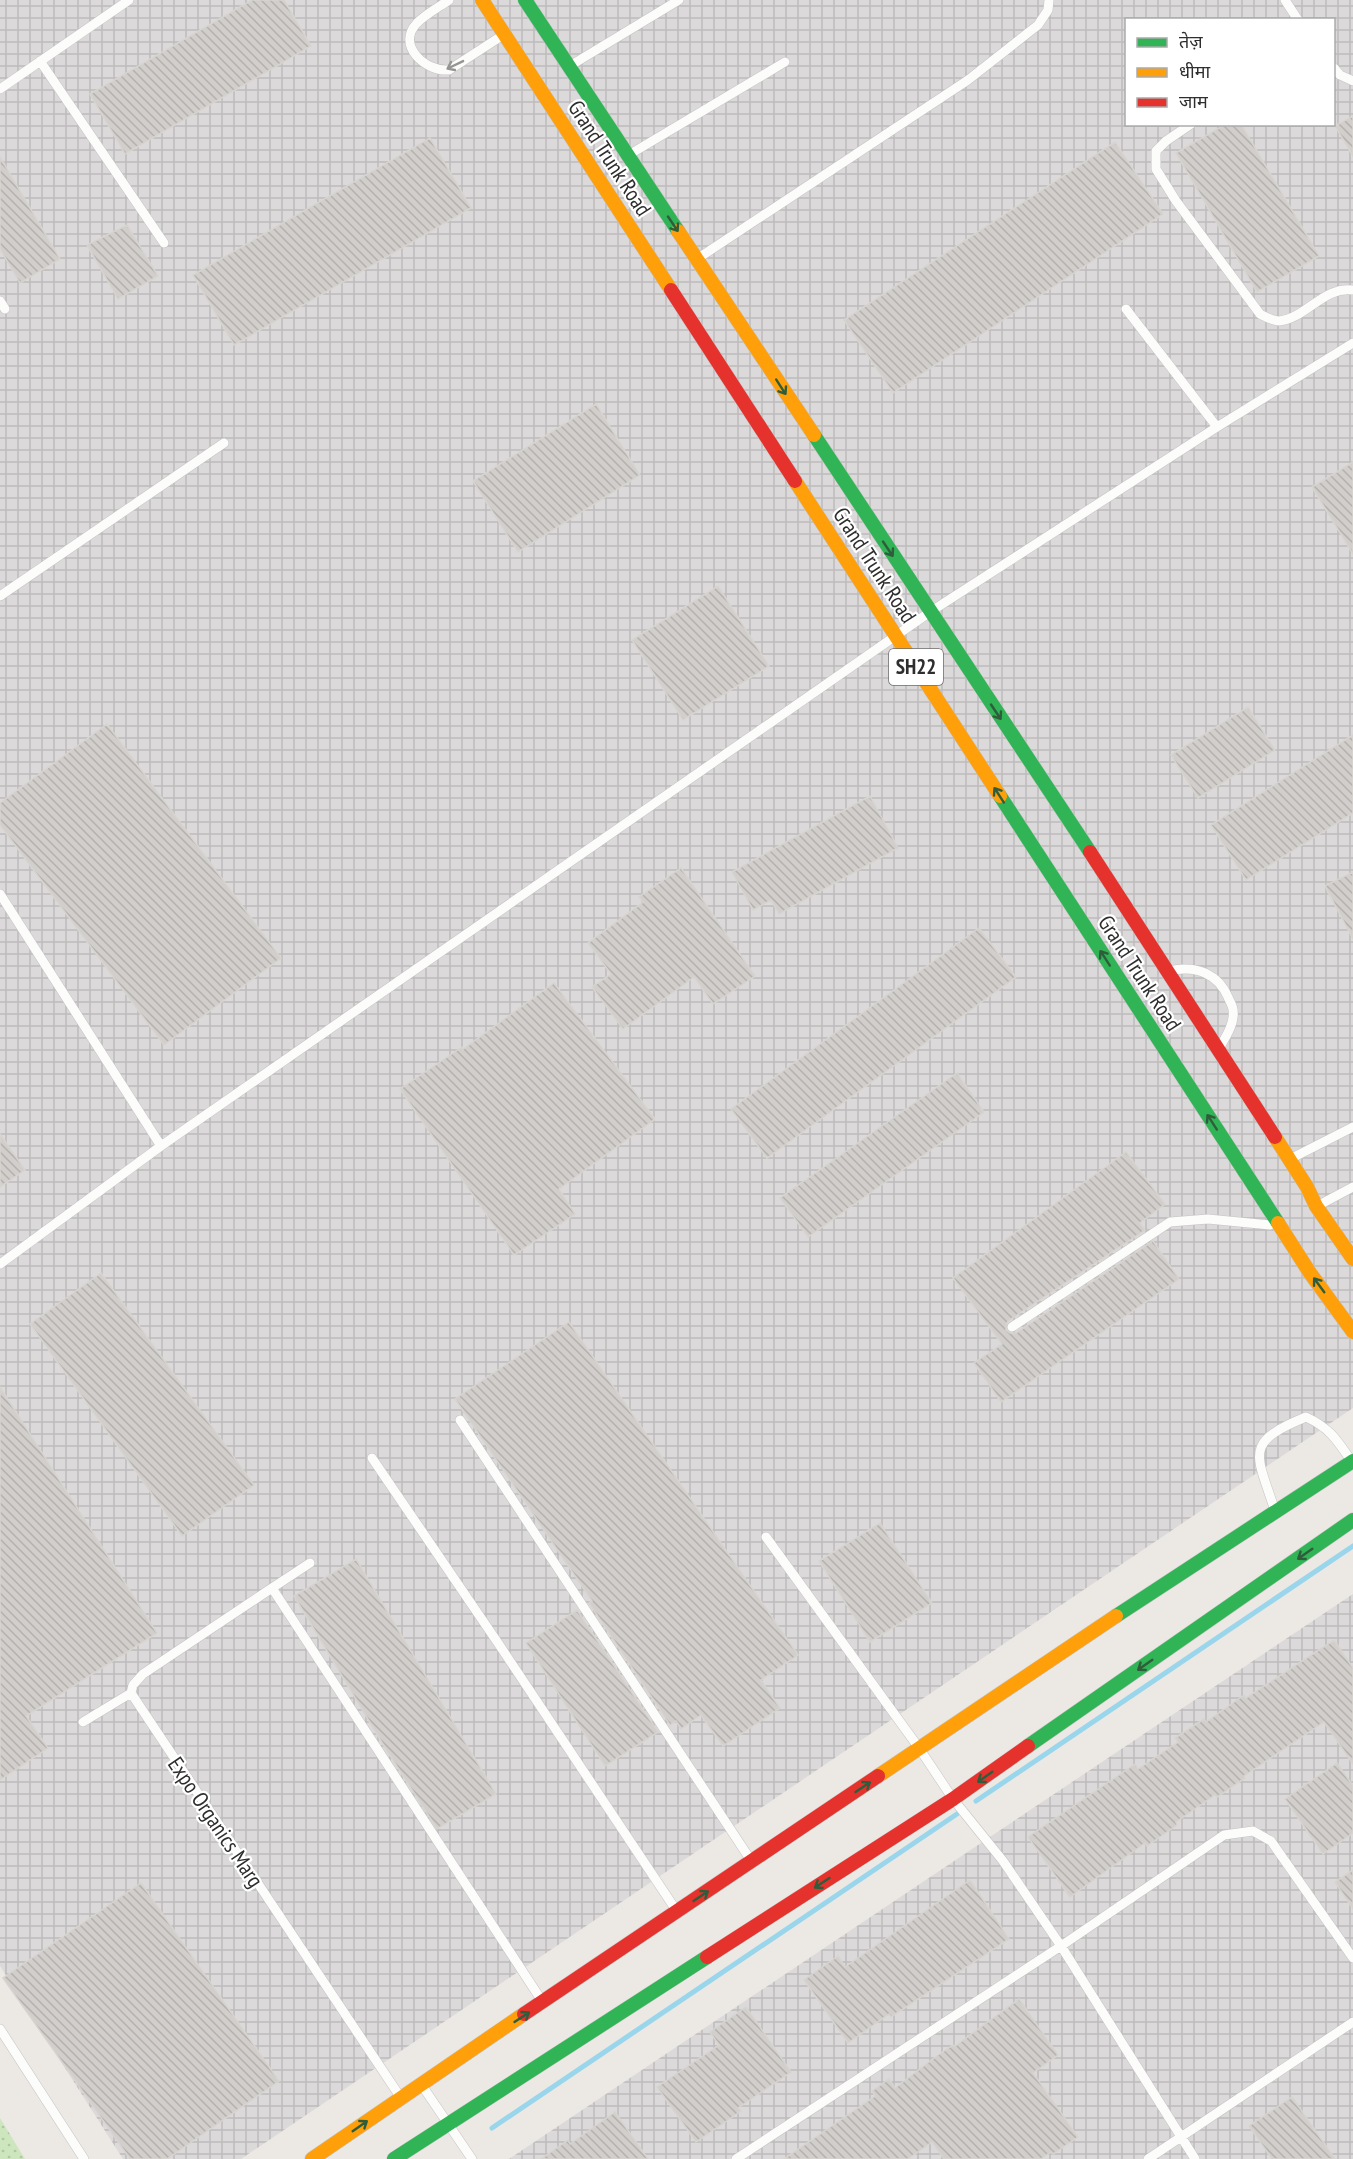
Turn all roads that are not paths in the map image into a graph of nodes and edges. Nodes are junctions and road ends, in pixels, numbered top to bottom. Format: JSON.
{"nodes":[{"id":1,"x":129,"y":0,"type":"edge"},
{"id":2,"x":449,"y":0,"type":"edge"},
{"id":3,"x":482,"y":0,"type":"edge"},
{"id":4,"x":525,"y":0,"type":"edge"},
{"id":5,"x":679,"y":0,"type":"edge"},
{"id":6,"x":1049,"y":0,"type":"edge"},
{"id":7,"x":1285,"y":0,"type":"edge"},
{"id":8,"x":1297,"y":18,"type":"edge"},
{"id":9,"x":504,"y":34,"type":"junction"},
{"id":10,"x":40,"y":61,"type":"junction"},
{"id":11,"x":785,"y":62,"type":"dead end"},
{"id":12,"x":569,"y":66,"type":"junction"},
{"id":13,"x":1335,"y":69,"type":"edge"},
{"id":14,"x":1353,"y":81,"type":"edge"},
{"id":15,"x":0,"y":89,"type":"edge"},
{"id":16,"x":1188,"y":126,"type":"edge"},
{"id":17,"x":628,"y":156,"type":"junction"},
{"id":18,"x":164,"y":243,"type":"dead end"},
{"id":19,"x":697,"y":259,"type":"junction"},
{"id":20,"x":1353,"y":290,"type":"edge"},
{"id":21,"x":1126,"y":309,"type":"dead end"},
{"id":22,"x":1353,"y":343,"type":"edge"},
{"id":23,"x":1217,"y":426,"type":"junction"},
{"id":24,"x":224,"y":442,"type":"dead end"},
{"id":25,"x":0,"y":596,"type":"edge"},
{"id":26,"x":930,"y":612,"type":"junction"},
{"id":27,"x":896,"y":636,"type":"junction"},
{"id":28,"x":0,"y":894,"type":"edge"},
{"id":29,"x":1168,"y":971,"type":"junction"},
{"id":30,"x":1218,"y":1049,"type":"junction"},
{"id":31,"x":1353,"y":1127,"type":"edge"},
{"id":32,"x":161,"y":1146,"type":"junction"},
{"id":33,"x":1289,"y":1160,"type":"junction"},
{"id":34,"x":1353,"y":1187,"type":"edge"},
{"id":35,"x":1316,"y":1206,"type":"junction"},
{"id":36,"x":1279,"y":1226,"type":"junction"},
{"id":37,"x":1353,"y":1259,"type":"edge"},
{"id":38,"x":0,"y":1264,"type":"edge"},
{"id":39,"x":1012,"y":1327,"type":"dead end"},
{"id":40,"x":1353,"y":1332,"type":"edge"},
{"id":41,"x":460,"y":1420,"type":"dead end"},
{"id":42,"x":372,"y":1458,"type":"dead end"},
{"id":43,"x":1352,"y":1461,"type":"edge"},
{"id":44,"x":1275,"y":1511,"type":"junction"},
{"id":45,"x":1353,"y":1521,"type":"edge"},
{"id":46,"x":766,"y":1537,"type":"dead end"},
{"id":47,"x":310,"y":1563,"type":"dead end"},
{"id":48,"x":272,"y":1588,"type":"junction"},
{"id":49,"x":131,"y":1693,"type":"junction"},
{"id":50,"x":83,"y":1722,"type":"dead end"},
{"id":51,"x":919,"y":1748,"type":"junction"},
{"id":52,"x":953,"y":1799,"type":"junction"},
{"id":53,"x":752,"y":1862,"type":"junction"},
{"id":54,"x":677,"y":1912,"type":"junction"},
{"id":55,"x":1061,"y":1946,"type":"junction"},
{"id":56,"x":1353,"y":1958,"type":"edge"},
{"id":57,"x":543,"y":2003,"type":"junction"},
{"id":58,"x":1353,"y":2022,"type":"edge"},
{"id":59,"x":0,"y":2030,"type":"edge"},
{"id":60,"x":421,"y":2084,"type":"junction"},
{"id":61,"x":401,"y":2098,"type":"junction"},
{"id":62,"x":448,"y":2123,"type":"junction"},
{"id":63,"x":1182,"y":2138,"type":"junction"},
{"id":64,"x":84,"y":2159,"type":"edge"},
{"id":65,"x":312,"y":2159,"type":"edge"},
{"id":66,"x":394,"y":2159,"type":"edge"},
{"id":67,"x":472,"y":2159,"type":"edge"},
{"id":68,"x":736,"y":2159,"type":"edge"},
{"id":69,"x":1148,"y":2159,"type":"edge"},
{"id":70,"x":1195,"y":2159,"type":"edge"}],
"edges":[{"from":1,"to":10,"type":"lane"},
{"from":9,"to":2,"type":"lane","one_way":true},
{"from":3,"to":9,"type":"main road","name":"Grand Trunk Road","number":"SH22"},
{"from":4,"to":12,"type":"main road","name":"Grand Trunk Road","number":"SH22"},
{"from":5,"to":12,"type":"lane"},
{"from":6,"to":19,"type":"lane"},
{"from":7,"to":8,"type":"lane"},
{"from":9,"to":27,"type":"main road","name":"Grand Trunk Road","number":"SH22"},
{"from":10,"to":15,"type":"lane"},
{"from":10,"to":18,"type":"lane"},
{"from":11,"to":17,"type":"lane"},
{"from":12,"to":17,"type":"main road","name":"Grand Trunk Road","number":"SH22"},
{"from":13,"to":14,"type":"lane"},
{"from":16,"to":20,"type":"lane"},
{"from":17,"to":19,"type":"main road","name":"Grand Trunk Road","number":"SH22","one_way":true},
{"from":19,"to":26,"type":"main road","name":"Grand Trunk Road","number":"SH22","one_way":true},
{"from":21,"to":23,"type":"lane"},
{"from":22,"to":23,"type":"lane"},
{"from":23,"to":26,"type":"lane"},
{"from":24,"to":25,"type":"lane"},
{"from":26,"to":27,"type":"lane"},
{"from":26,"to":29,"type":"main road","name":"Grand Trunk Road","number":"SH22","one_way":true},
{"from":27,"to":32,"type":"lane"},
{"from":36,"to":27,"type":"main road","name":"Grand Trunk Road","number":"SH22","one_way":true},
{"from":28,"to":32,"type":"lane"},
{"from":29,"to":30,"type":"main road","name":"Grand Trunk Road","number":"SH22"},
{"from":29,"to":30,"type":"lane"},
{"from":30,"to":33,"type":"main road","name":"Grand Trunk Road","number":"SH22"},
{"from":31,"to":33,"type":"lane"},
{"from":32,"to":38,"type":"lane"},
{"from":33,"to":35,"type":"main road","name":"Grand Trunk Road","number":"SH22"},
{"from":34,"to":35,"type":"lane"},
{"from":35,"to":37,"type":"main road","name":"Grand Trunk Road","number":"SH22"},
{"from":36,"to":39,"type":"lane"},
{"from":40,"to":36,"type":"main road","name":"Grand Trunk Road","number":"SH22","one_way":true},
{"from":41,"to":53,"type":"lane"},
{"from":42,"to":54,"type":"lane"},
{"from":43,"to":44,"type":"main road"},
{"from":43,"to":44,"type":"lane"},
{"from":44,"to":51,"type":"main road"},
{"from":45,"to":52,"type":"main road","one_way":true},
{"from":46,"to":51,"type":"lane"},
{"from":47,"to":48,"type":"lane"},
{"from":48,"to":49,"type":"lane"},
{"from":48,"to":57,"type":"lane"},
{"from":49,"to":50,"type":"lane"},
{"from":49,"to":61,"type":"lane","name":"Expo Organics Marg"},
{"from":51,"to":52,"type":"lane"},
{"from":53,"to":51,"type":"main road","one_way":true},
{"from":52,"to":55,"type":"lane"},
{"from":52,"to":62,"type":"main road","one_way":true},
{"from":54,"to":53,"type":"main road","one_way":true},
{"from":54,"to":57,"type":"main road"},
{"from":55,"to":56,"type":"lane"},
{"from":55,"to":63,"type":"lane"},
{"from":55,"to":68,"type":"lane"},
{"from":60,"to":57,"type":"main road","one_way":true},
{"from":58,"to":63,"type":"lane"},
{"from":59,"to":64,"type":"lane"},
{"from":60,"to":61,"type":"main road"},
{"from":60,"to":62,"type":"lane"},
{"from":65,"to":61,"type":"main road","one_way":true},
{"from":62,"to":66,"type":"main road"},
{"from":62,"to":67,"type":"lane"},
{"from":63,"to":69,"type":"lane"},
{"from":63,"to":70,"type":"lane"}]}
